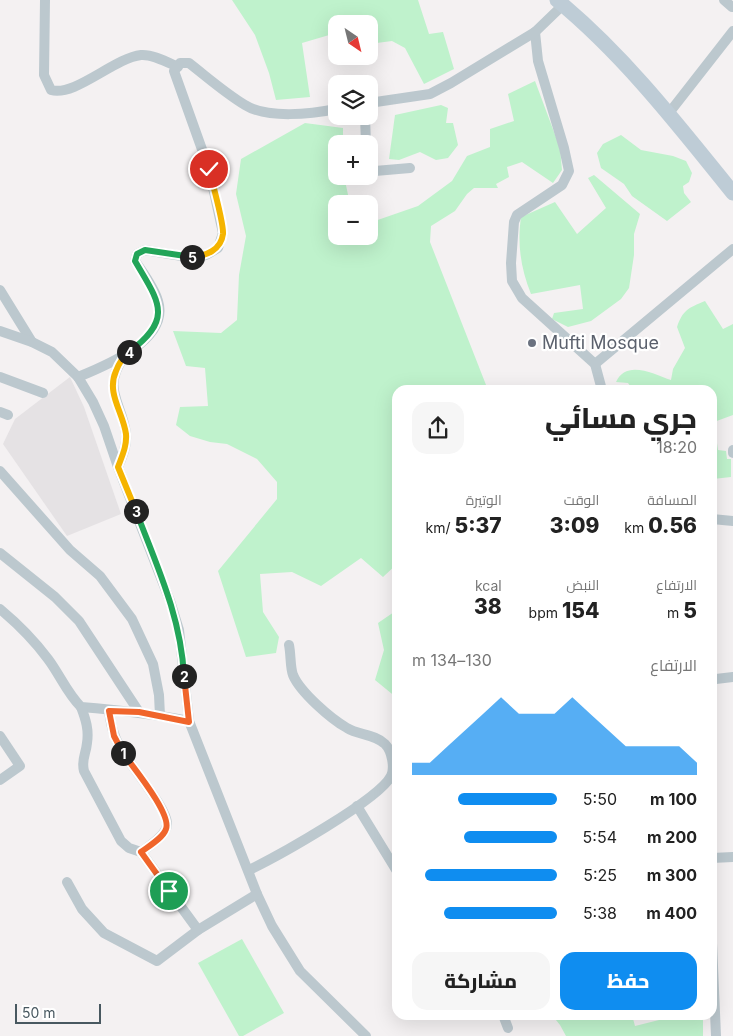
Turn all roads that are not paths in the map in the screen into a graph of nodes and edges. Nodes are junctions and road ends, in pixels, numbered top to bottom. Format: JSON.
{"nodes":[{"id":1,"x":45,"y":0,"type":"edge"},
{"id":2,"x":560,"y":3,"type":"edge"},
{"id":3,"x":733,"y":31,"type":"edge"},
{"id":4,"x":535,"y":32,"type":"junction"},
{"id":5,"x":178,"y":67,"type":"junction"},
{"id":6,"x":378,"y":102,"type":"edge"},
{"id":7,"x":328,"y":110,"type":"edge"},
{"id":8,"x":669,"y":114,"type":"junction"},
{"id":9,"x":410,"y":168,"type":"dead end"},
{"id":10,"x":378,"y":171,"type":"edge"},
{"id":11,"x":733,"y":193,"type":"edge"},
{"id":12,"x":733,"y":249,"type":"edge"},
{"id":13,"x":0,"y":290,"type":"edge"},
{"id":14,"x":0,"y":331,"type":"edge"},
{"id":15,"x":32,"y":342,"type":"junction"},
{"id":16,"x":126,"y":354,"type":"junction"},
{"id":17,"x":595,"y":364,"type":"junction"},
{"id":18,"x":0,"y":377,"type":"edge"},
{"id":19,"x":78,"y":377,"type":"junction"},
{"id":20,"x":601,"y":385,"type":"edge"},
{"id":21,"x":43,"y":393,"type":"dead end"},
{"id":22,"x":118,"y":467,"type":"junction"},
{"id":23,"x":0,"y":472,"type":"edge"},
{"id":24,"x":717,"y":519,"type":"edge"},
{"id":25,"x":733,"y":521,"type":"edge"},
{"id":26,"x":0,"y":553,"type":"edge"},
{"id":27,"x":0,"y":609,"type":"edge"},
{"id":28,"x":290,"y":645,"type":"dead end"},
{"id":29,"x":733,"y":677,"type":"edge"},
{"id":30,"x":717,"y":678,"type":"edge"},
{"id":31,"x":82,"y":707,"type":"junction"},
{"id":32,"x":109,"y":711,"type":"junction"},
{"id":33,"x":139,"y":712,"type":"junction"},
{"id":34,"x":160,"y":716,"type":"junction"},
{"id":35,"x":189,"y":722,"type":"junction"},
{"id":36,"x":0,"y":736,"type":"edge"},
{"id":37,"x":0,"y":780,"type":"edge"},
{"id":38,"x":357,"y":806,"type":"junction"},
{"id":39,"x":141,"y":852,"type":"junction"},
{"id":40,"x":733,"y":857,"type":"edge"},
{"id":41,"x":717,"y":858,"type":"edge"},
{"id":42,"x":392,"y":863,"type":"edge"},
{"id":43,"x":249,"y":870,"type":"junction"},
{"id":44,"x":67,"y":882,"type":"dead end"},
{"id":45,"x":257,"y":894,"type":"junction"},
{"id":46,"x":198,"y":930,"type":"junction"},
{"id":47,"x":504,"y":1020,"type":"edge"},
{"id":48,"x":715,"y":1020,"type":"edge"},
{"id":49,"x":508,"y":1028,"type":"dead end"},
{"id":50,"x":366,"y":1036,"type":"edge"},
{"id":51,"x":716,"y":1036,"type":"edge"}],
"edges":[{"from":1,"to":5,"type":"street"},
{"from":2,"to":4,"type":"street"},
{"from":2,"to":8,"type":"street"},
{"from":3,"to":8,"type":"street"},
{"from":4,"to":6,"type":"street"},
{"from":4,"to":17,"type":"street"},
{"from":5,"to":7,"type":"street"},
{"from":5,"to":16,"type":"street"},
{"from":8,"to":11,"type":"street"},
{"from":9,"to":10,"type":"street"},
{"from":12,"to":17,"type":"street"},
{"from":13,"to":15,"type":"street"},
{"from":14,"to":15,"type":"street"},
{"from":15,"to":19,"type":"street"},
{"from":16,"to":19,"type":"street"},
{"from":16,"to":22,"type":"street"},
{"from":17,"to":20,"type":"street"},
{"from":18,"to":21,"type":"street"},
{"from":19,"to":22,"type":"street"},
{"from":22,"to":35,"type":"street"},
{"from":23,"to":34,"type":"street"},
{"from":24,"to":25,"type":"street"},
{"from":26,"to":33,"type":"street"},
{"from":27,"to":31,"type":"street"},
{"from":28,"to":38,"type":"street"},
{"from":29,"to":30,"type":"street"},
{"from":31,"to":32,"type":"street"},
{"from":31,"to":39,"type":"street"},
{"from":32,"to":33,"type":"street"},
{"from":32,"to":39,"type":"street"},
{"from":33,"to":34,"type":"street"},
{"from":34,"to":35,"type":"street"},
{"from":35,"to":43,"type":"street"},
{"from":36,"to":37,"type":"street"},
{"from":38,"to":42,"type":"street"},
{"from":38,"to":43,"type":"street"},
{"from":39,"to":46,"type":"street"},
{"from":40,"to":41,"type":"street"},
{"from":43,"to":45,"type":"street"},
{"from":44,"to":46,"type":"street"},
{"from":45,"to":46,"type":"street"},
{"from":45,"to":50,"type":"street"},
{"from":47,"to":49,"type":"street"},
{"from":48,"to":51,"type":"street"}]}
